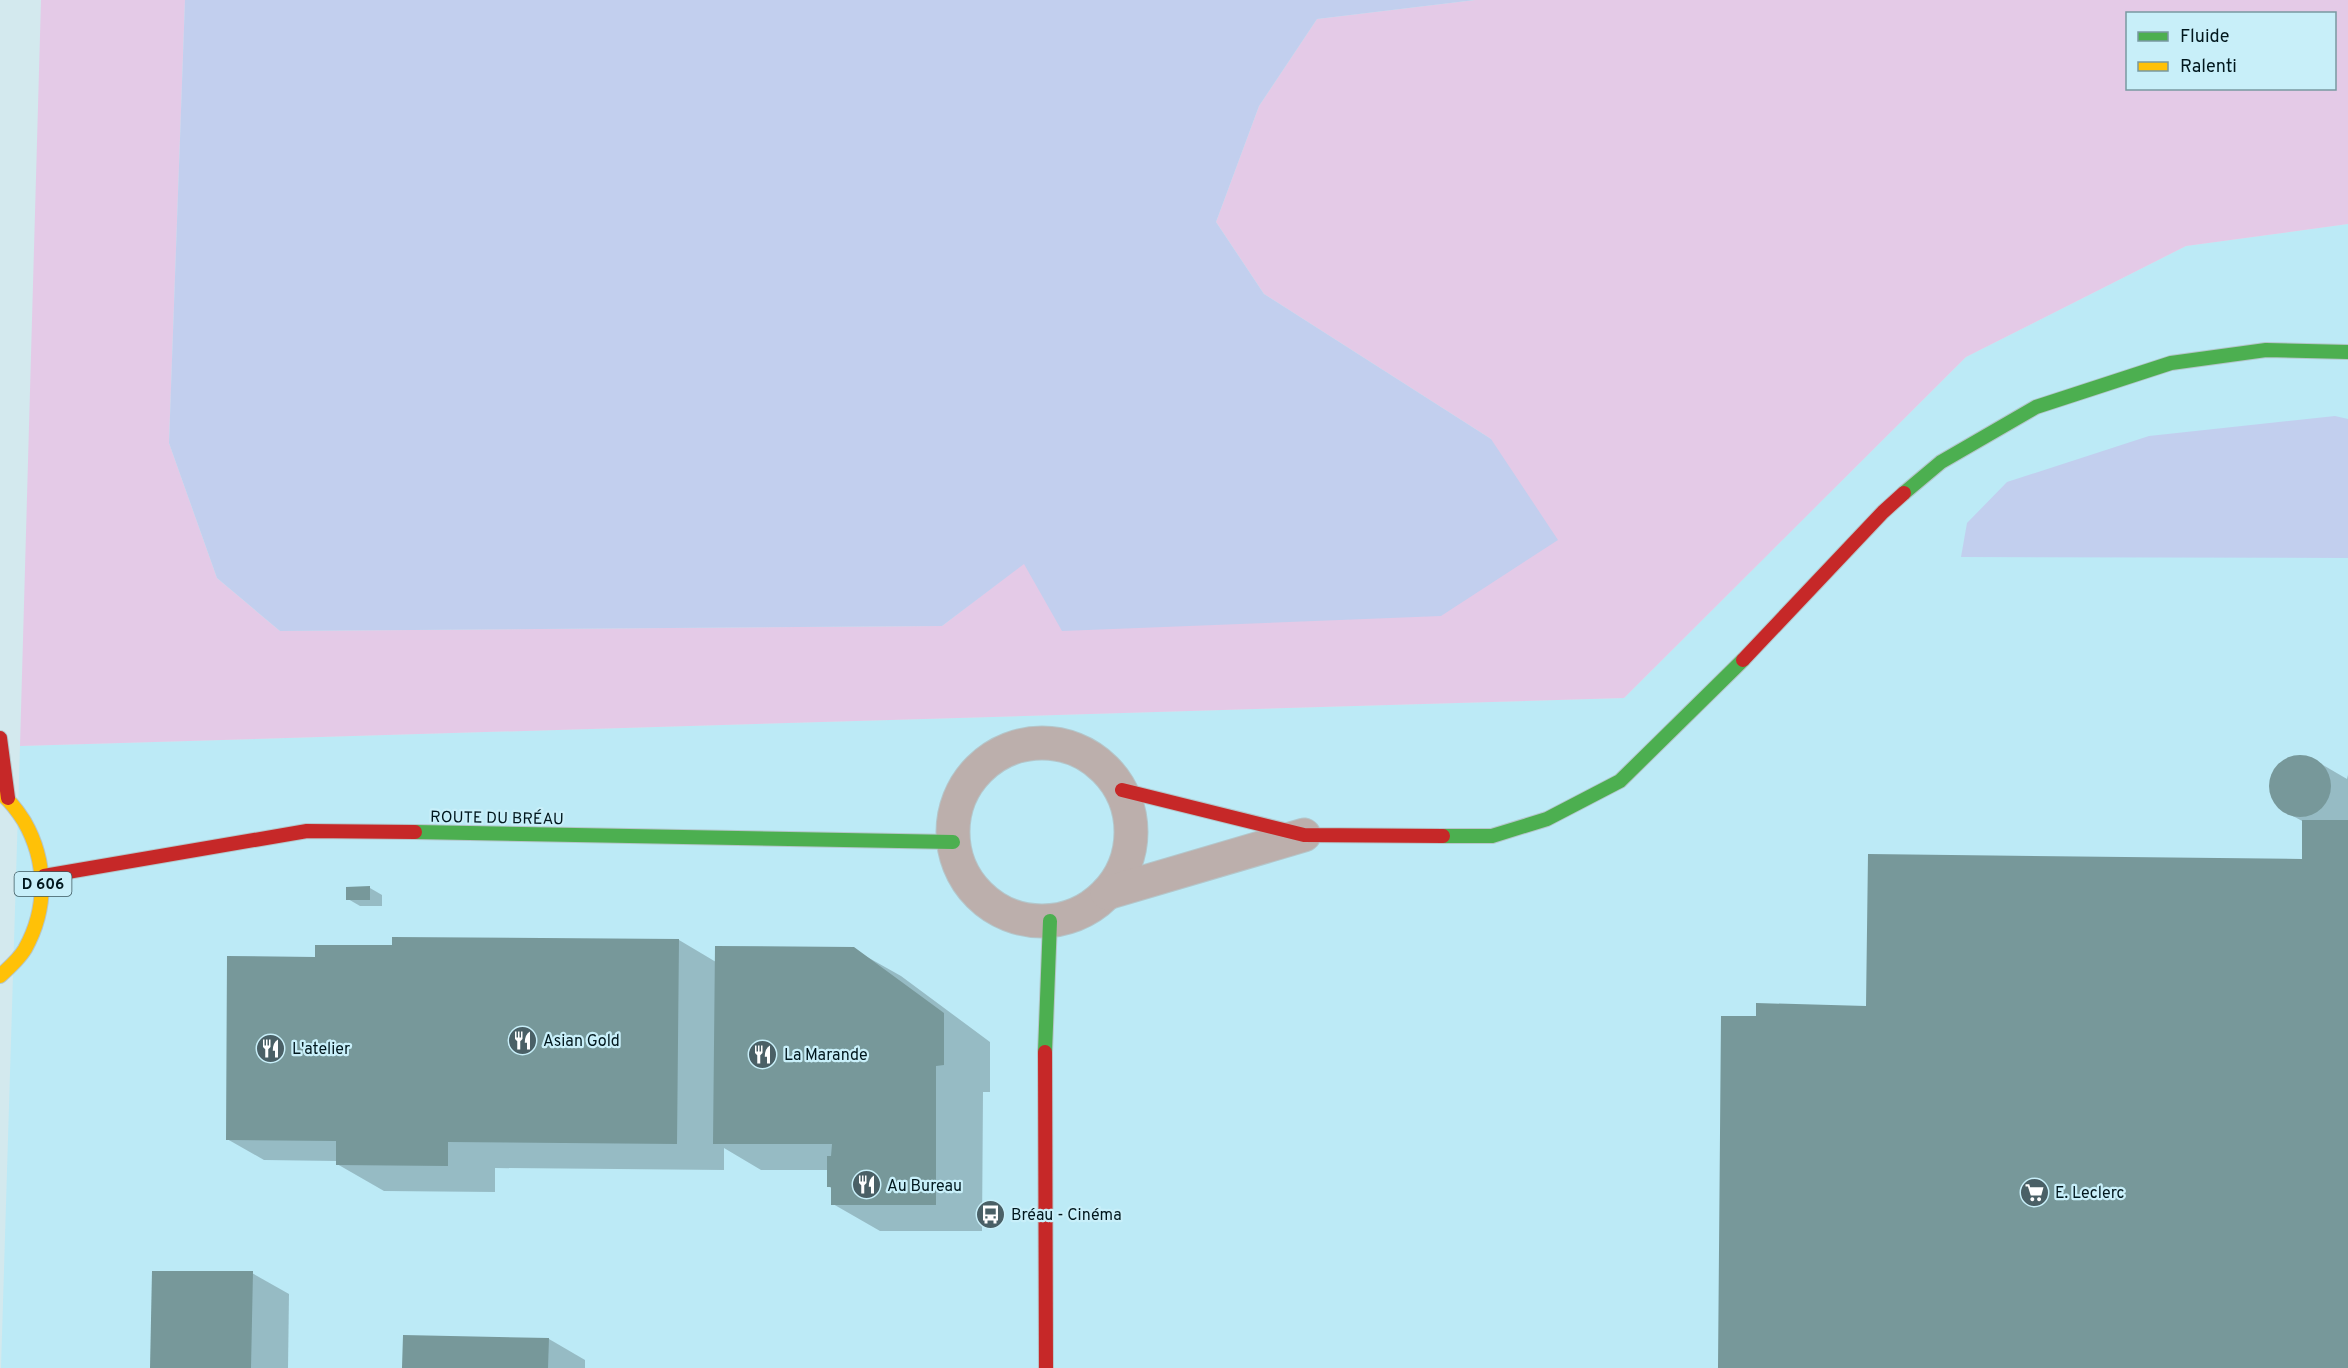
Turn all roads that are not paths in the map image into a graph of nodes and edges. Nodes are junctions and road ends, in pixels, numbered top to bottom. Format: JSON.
{"nodes":[{"id":1,"x":2348,"y":352,"type":"edge"},
{"id":2,"x":0,"y":738,"type":"edge"},
{"id":3,"x":1122,"y":790,"type":"junction"},
{"id":4,"x":4,"y":796,"type":"edge"},
{"id":5,"x":1304,"y":835,"type":"junction"},
{"id":6,"x":953,"y":842,"type":"junction"},
{"id":7,"x":44,"y":876,"type":"junction"},
{"id":8,"x":1107,"y":893,"type":"junction"},
{"id":9,"x":1050,"y":921,"type":"junction"},
{"id":10,"x":0,"y":976,"type":"edge"},
{"id":11,"x":1046,"y":1368,"type":"edge"}],
"edges":[{"from":1,"to":5,"type":"street"},
{"from":2,"to":4,"type":"street","number":"D 606"},
{"from":3,"to":5,"type":"street"},
{"from":3,"to":6,"type":"street"},
{"from":3,"to":8,"type":"street"},
{"from":4,"to":7,"type":"street","number":"D 606"},
{"from":5,"to":8,"type":"street"},
{"from":6,"to":7,"type":"street","name":"ROUTE DU BRÉAU"},
{"from":6,"to":9,"type":"street"},
{"from":7,"to":10,"type":"street","number":"D 606"},
{"from":8,"to":9,"type":"street"},
{"from":9,"to":11,"type":"street"}]}
